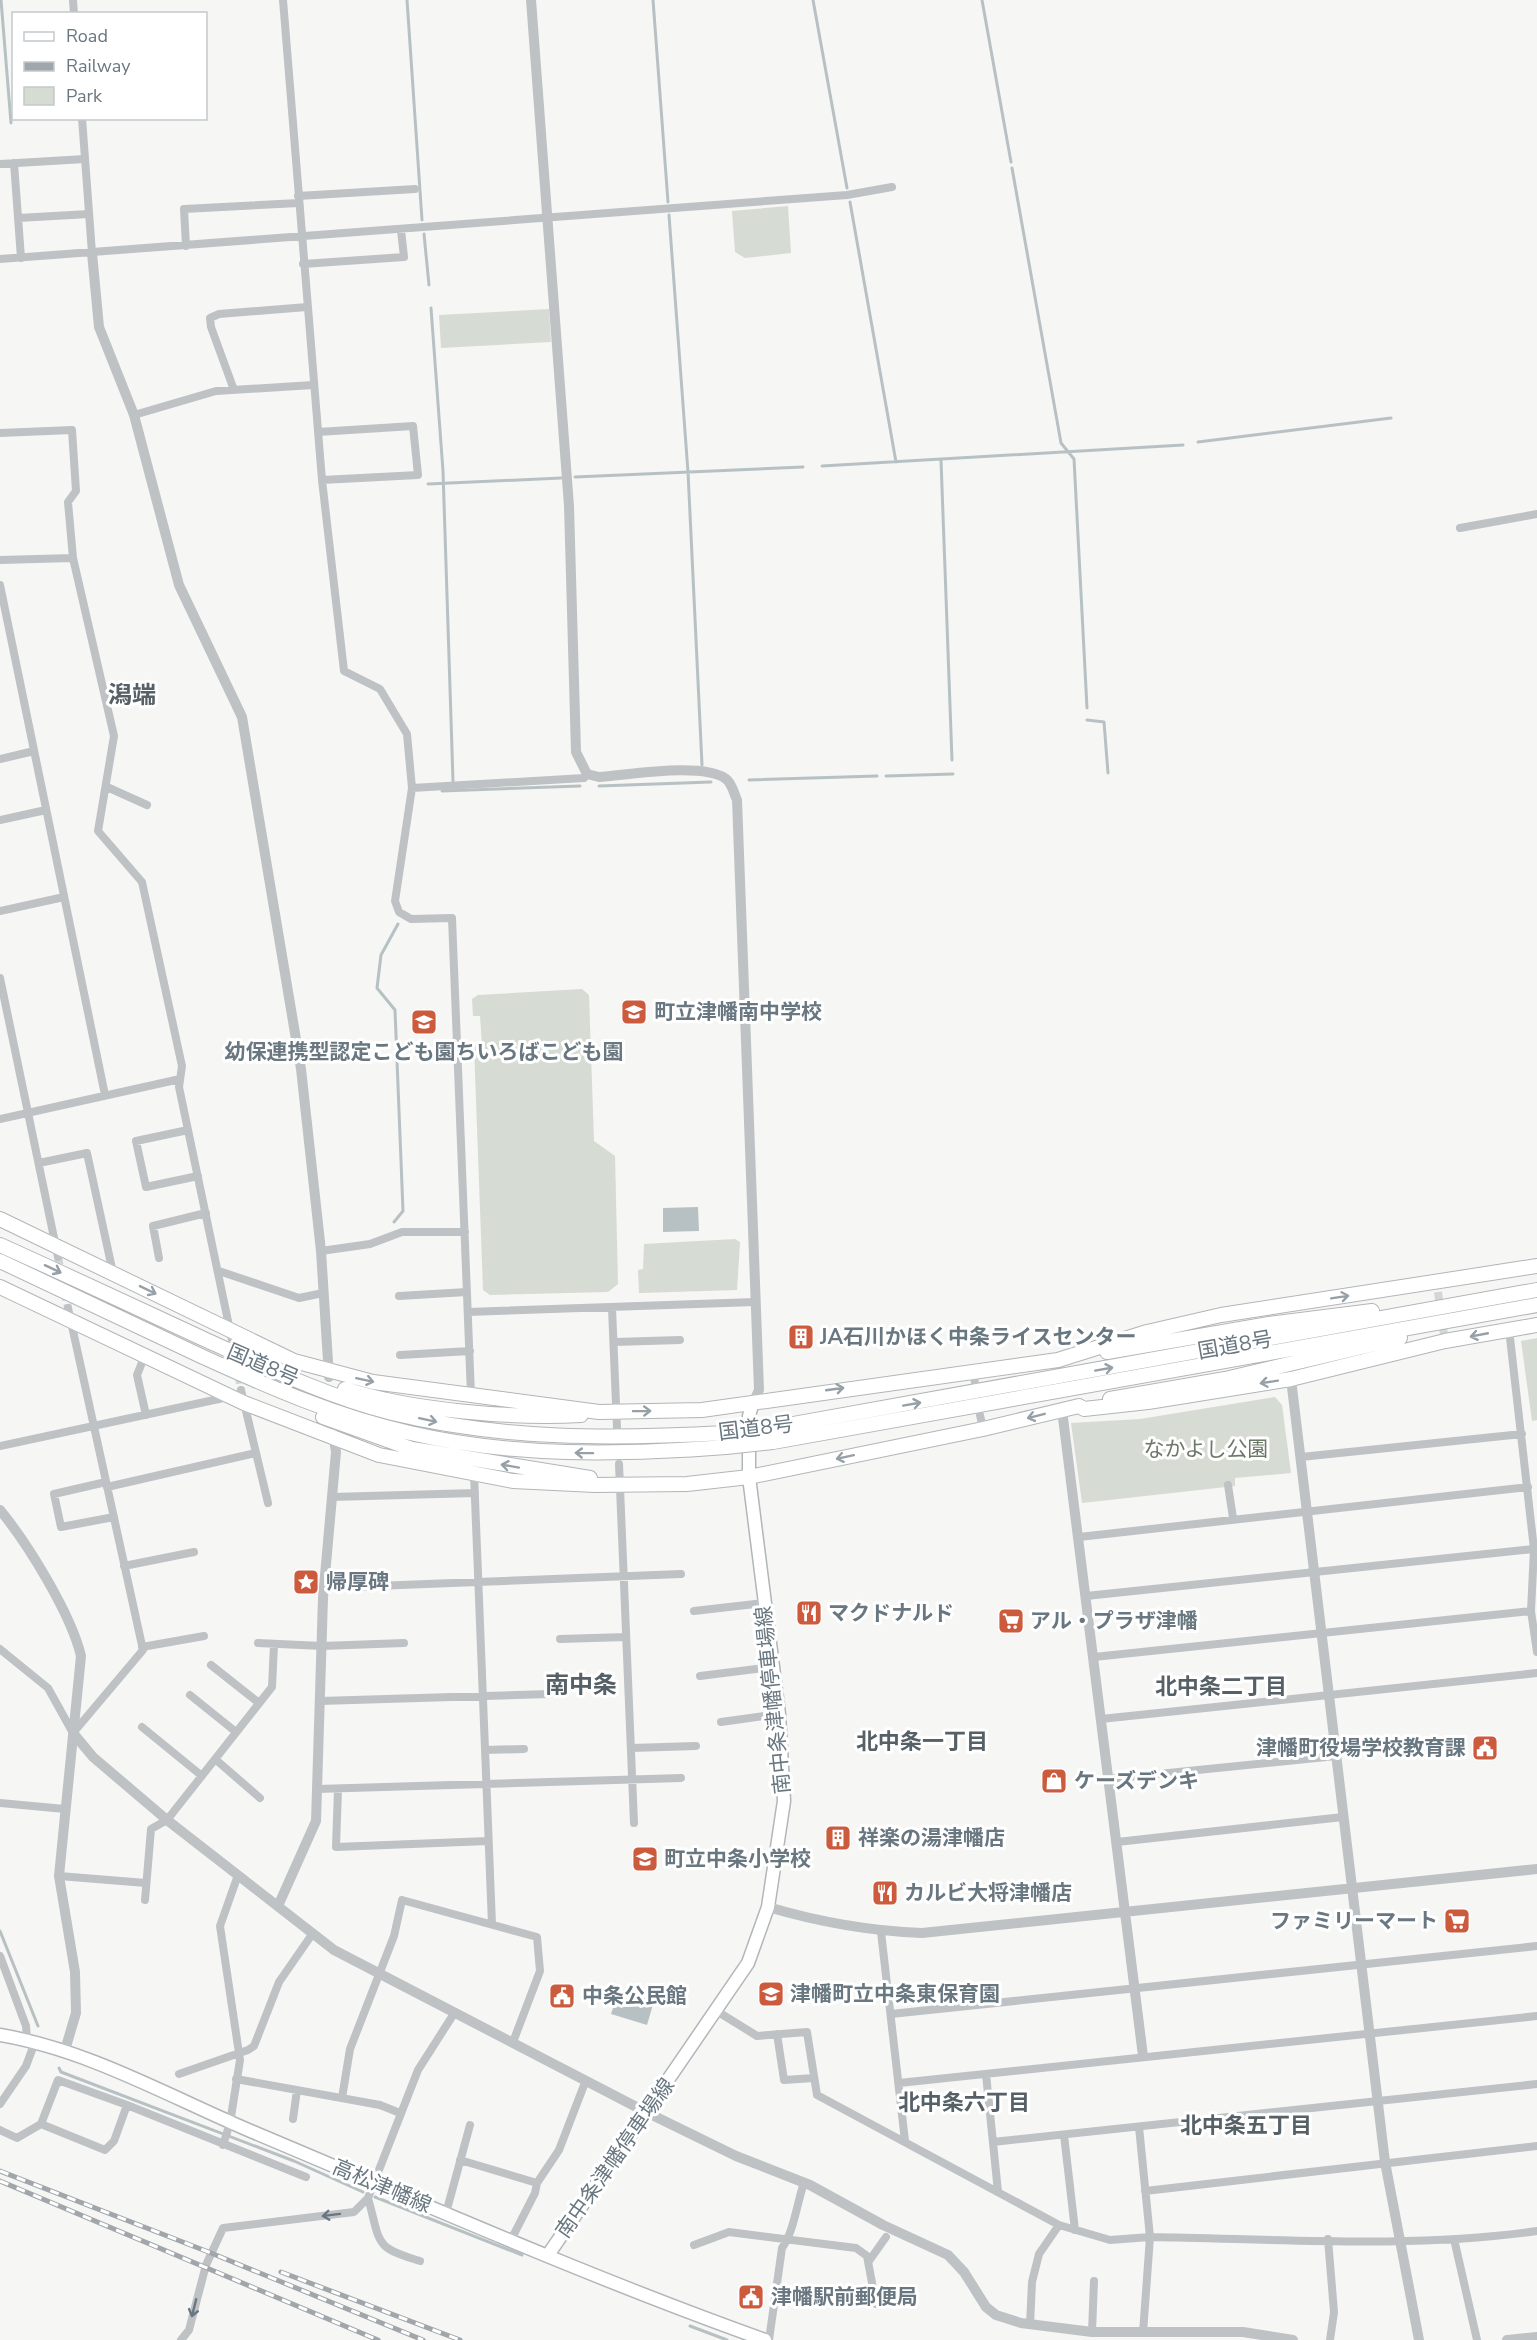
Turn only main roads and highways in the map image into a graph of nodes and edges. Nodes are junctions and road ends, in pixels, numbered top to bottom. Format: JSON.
{"nodes":[{"id":1,"x":0,"y":1219,"type":"edge"},
{"id":2,"x":0,"y":1245,"type":"edge"},
{"id":3,"x":0,"y":1262,"type":"edge"},
{"id":4,"x":1537,"y":1266,"type":"edge"},
{"id":5,"x":1537,"y":1284,"type":"edge"},
{"id":6,"x":0,"y":1287,"type":"edge"},
{"id":7,"x":1537,"y":1290,"type":"edge"},
{"id":8,"x":1537,"y":1305,"type":"edge"},
{"id":9,"x":1453,"y":1320,"type":"junction"},
{"id":10,"x":1537,"y":1325,"type":"edge"},
{"id":11,"x":138,"y":1327,"type":"junction"},
{"id":12,"x":243,"y":1357,"type":"junction"},
{"id":13,"x":1058,"y":1360,"type":"junction"},
{"id":14,"x":752,"y":1405,"type":"junction"},
{"id":15,"x":1079,"y":1406,"type":"junction"},
{"id":16,"x":599,"y":1412,"type":"junction"},
{"id":17,"x":772,"y":1435,"type":"junction"},
{"id":18,"x":726,"y":1440,"type":"junction"},
{"id":19,"x":749,"y":1478,"type":"junction"},
{"id":20,"x":614,"y":1484,"type":"junction"},
{"id":21,"x":0,"y":2035,"type":"edge"},
{"id":22,"x":548,"y":2255,"type":"junction"},
{"id":23,"x":765,"y":2340,"type":"edge"}],
"edges":[{"from":1,"to":16,"type":"highway","one_way":true},
{"from":2,"to":12,"type":"highway","name":"国道8号","one_way":true},
{"from":3,"to":11,"type":"highway","name":"国道8号"},
{"from":13,"to":4,"type":"highway","one_way":true},
{"from":5,"to":13,"type":"highway"},
{"from":6,"to":20,"type":"highway"},
{"from":17,"to":7,"type":"highway","name":"国道8号","one_way":true},
{"from":8,"to":9,"type":"highway","name":"国道8号"},
{"from":9,"to":15,"type":"highway"},
{"from":9,"to":17,"type":"highway","name":"国道8号"},
{"from":10,"to":15,"type":"highway","one_way":true},
{"from":18,"to":11,"type":"highway","name":"国道8号","one_way":true},
{"from":20,"to":11,"type":"highway","one_way":true},
{"from":12,"to":16,"type":"highway"},
{"from":12,"to":18,"type":"highway","name":"国道8号","one_way":true},
{"from":14,"to":13,"type":"highway","one_way":true},
{"from":16,"to":14,"type":"highway","one_way":true},
{"from":14,"to":19,"type":"main road","name":"南中条津幡停車場線"},
{"from":15,"to":19,"type":"highway","one_way":true},
{"from":17,"to":18,"type":"highway","name":"国道8号","bridge":true},
{"from":19,"to":20,"type":"highway"},
{"from":19,"to":22,"type":"main road","name":"南中条津幡停車場線"},
{"from":21,"to":22,"type":"main road","name":"高松津幡線"},
{"from":22,"to":23,"type":"main road","name":"高松津幡線"}]}
